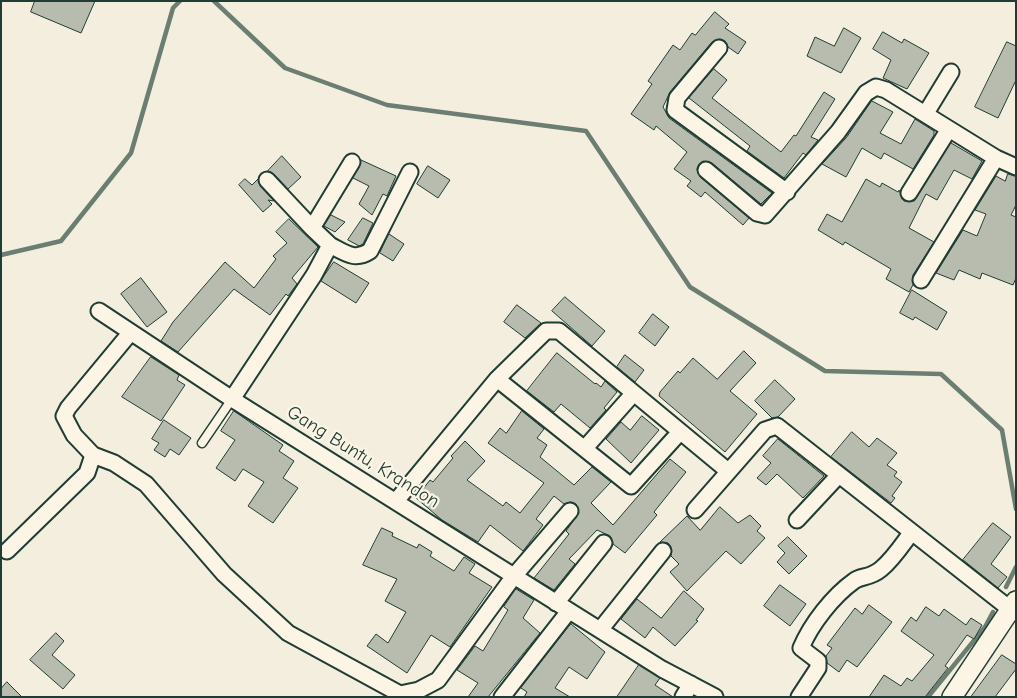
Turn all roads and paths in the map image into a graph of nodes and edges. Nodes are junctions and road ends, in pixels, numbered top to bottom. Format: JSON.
{"nodes":[{"id":1,"x":719,"y":48,"type":"dead end"},
{"id":2,"x":951,"y":72,"type":"dead end"},
{"id":3,"x":926,"y":113,"type":"junction"},
{"id":4,"x":949,"y":129,"type":"junction"},
{"id":5,"x":996,"y":158,"type":"junction"},
{"id":6,"x":352,"y":162,"type":"dead end"},
{"id":7,"x":1016,"y":167,"type":"edge"},
{"id":8,"x":706,"y":170,"type":"dead end"},
{"id":9,"x":410,"y":172,"type":"dead end"},
{"id":10,"x":267,"y":180,"type":"dead end"},
{"id":11,"x":787,"y":192,"type":"junction"},
{"id":12,"x":909,"y":193,"type":"dead end"},
{"id":13,"x":312,"y":228,"type":"junction"},
{"id":14,"x":330,"y":245,"type":"junction"},
{"id":15,"x":920,"y":280,"type":"dead end"},
{"id":16,"x":99,"y":311,"type":"dead end"},
{"id":17,"x":131,"y":332,"type":"junction"},
{"id":18,"x":497,"y":379,"type":"junction"},
{"id":19,"x":633,"y":394,"type":"junction"},
{"id":20,"x":232,"y":399,"type":"junction"},
{"id":21,"x":680,"y":432,"type":"junction"},
{"id":22,"x":202,"y":443,"type":"dead end"},
{"id":23,"x":585,"y":448,"type":"junction"},
{"id":24,"x":93,"y":455,"type":"junction"},
{"id":25,"x":728,"y":472,"type":"junction"},
{"id":26,"x":838,"y":476,"type":"junction"},
{"id":27,"x":396,"y":501,"type":"junction"},
{"id":28,"x":695,"y":510,"type":"dead end"},
{"id":29,"x":570,"y":511,"type":"dead end"},
{"id":30,"x":797,"y":520,"type":"dead end"},
{"id":31,"x":911,"y":534,"type":"junction"},
{"id":32,"x":604,"y":543,"type":"dead end"},
{"id":33,"x":7,"y":551,"type":"dead end"},
{"id":34,"x":663,"y":551,"type":"dead end"},
{"id":35,"x":514,"y":576,"type":"junction"},
{"id":36,"x":1013,"y":605,"type":"edge"},
{"id":37,"x":562,"y":607,"type":"junction"},
{"id":38,"x":600,"y":630,"type":"junction"},
{"id":39,"x":687,"y":690,"type":"edge"},
{"id":40,"x":502,"y":697,"type":"edge"},
{"id":41,"x":715,"y":697,"type":"edge"},
{"id":42,"x":799,"y":697,"type":"edge"},
{"id":43,"x":952,"y":697,"type":"edge"}],
"edges":[{"from":1,"to":11,"type":"street"},
{"from":2,"to":3,"type":"street"},
{"from":3,"to":4,"type":"street"},
{"from":3,"to":11,"type":"street"},
{"from":4,"to":5,"type":"street"},
{"from":4,"to":12,"type":"street"},
{"from":5,"to":7,"type":"street"},
{"from":5,"to":15,"type":"street"},
{"from":6,"to":13,"type":"street"},
{"from":8,"to":11,"type":"street"},
{"from":9,"to":14,"type":"street"},
{"from":10,"to":13,"type":"street"},
{"from":13,"to":14,"type":"street"},
{"from":14,"to":20,"type":"street"},
{"from":16,"to":17,"type":"street","name":"Gang Buntu, Krandon"},
{"from":17,"to":20,"type":"street","name":"Gang Buntu, Krandon"},
{"from":17,"to":24,"type":"street"},
{"from":18,"to":19,"type":"street"},
{"from":18,"to":23,"type":"street"},
{"from":18,"to":27,"type":"street"},
{"from":19,"to":21,"type":"street"},
{"from":19,"to":23,"type":"street"},
{"from":20,"to":22,"type":"lane"},
{"from":20,"to":27,"type":"street","name":"Gang Buntu, Krandon"},
{"from":21,"to":23,"type":"street"},
{"from":21,"to":25,"type":"street"},
{"from":24,"to":33,"type":"street"},
{"from":24,"to":35,"type":"street"},
{"from":25,"to":26,"type":"street"},
{"from":25,"to":28,"type":"street"},
{"from":26,"to":30,"type":"street"},
{"from":26,"to":31,"type":"street"},
{"from":27,"to":35,"type":"street","name":"Gang Buntu, Krandon"},
{"from":29,"to":35,"type":"street"},
{"from":31,"to":36,"type":"street"},
{"from":31,"to":42,"type":"street"},
{"from":32,"to":37,"type":"street"},
{"from":34,"to":38,"type":"street"},
{"from":35,"to":37,"type":"street","name":"Gang Buntu, Krandon"},
{"from":36,"to":43,"type":"street"},
{"from":37,"to":38,"type":"street","name":"Gang Buntu, Krandon"},
{"from":37,"to":40,"type":"street"},
{"from":38,"to":39,"type":"street","name":"Gang Buntu, Krandon"},
{"from":39,"to":41,"type":"street","name":"Gang Buntu, Krandon"}]}
